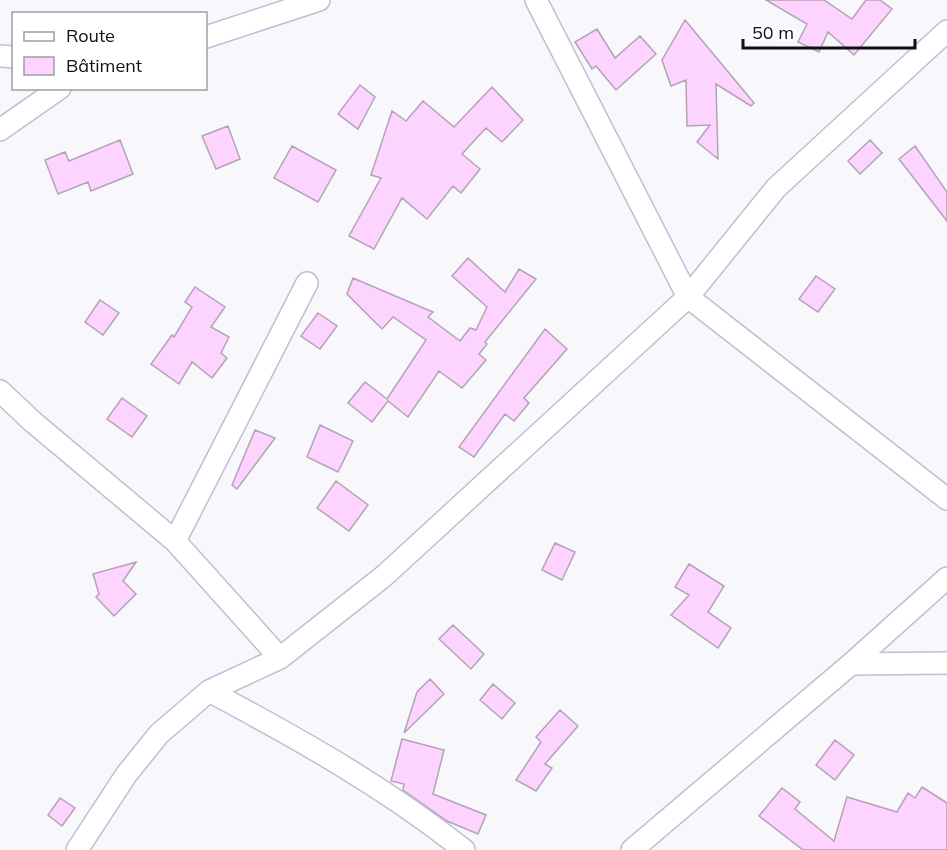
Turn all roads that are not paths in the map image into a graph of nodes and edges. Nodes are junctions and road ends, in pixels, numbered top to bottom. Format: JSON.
{"nodes":[{"id":1,"x":319,"y":0,"type":"edge"},
{"id":2,"x":536,"y":0,"type":"edge"},
{"id":3,"x":947,"y":32,"type":"edge"},
{"id":4,"x":207,"y":37,"type":"edge"},
{"id":5,"x":57,"y":90,"type":"edge"},
{"id":6,"x":0,"y":130,"type":"edge"},
{"id":7,"x":307,"y":282,"type":"dead end"},
{"id":8,"x":688,"y":297,"type":"junction"},
{"id":9,"x":0,"y":391,"type":"edge"},
{"id":10,"x":947,"y":499,"type":"edge"},
{"id":11,"x":175,"y":541,"type":"junction"},
{"id":12,"x":947,"y":578,"type":"edge"},
{"id":13,"x":280,"y":658,"type":"junction"},
{"id":14,"x":947,"y":663,"type":"edge"},
{"id":15,"x":851,"y":664,"type":"junction"},
{"id":16,"x":208,"y":691,"type":"junction"},
{"id":17,"x":77,"y":850,"type":"edge"},
{"id":18,"x":464,"y":850,"type":"edge"},
{"id":19,"x":632,"y":850,"type":"edge"}],
"edges":[{"from":1,"to":4,"type":"street"},
{"from":2,"to":8,"type":"street"},
{"from":3,"to":8,"type":"street"},
{"from":5,"to":6,"type":"street"},
{"from":7,"to":11,"type":"street"},
{"from":8,"to":10,"type":"street"},
{"from":8,"to":13,"type":"street"},
{"from":9,"to":11,"type":"street"},
{"from":11,"to":13,"type":"street"},
{"from":12,"to":15,"type":"street"},
{"from":13,"to":16,"type":"street"},
{"from":14,"to":15,"type":"street"},
{"from":15,"to":19,"type":"street"},
{"from":16,"to":17,"type":"street"},
{"from":16,"to":18,"type":"street"}]}
